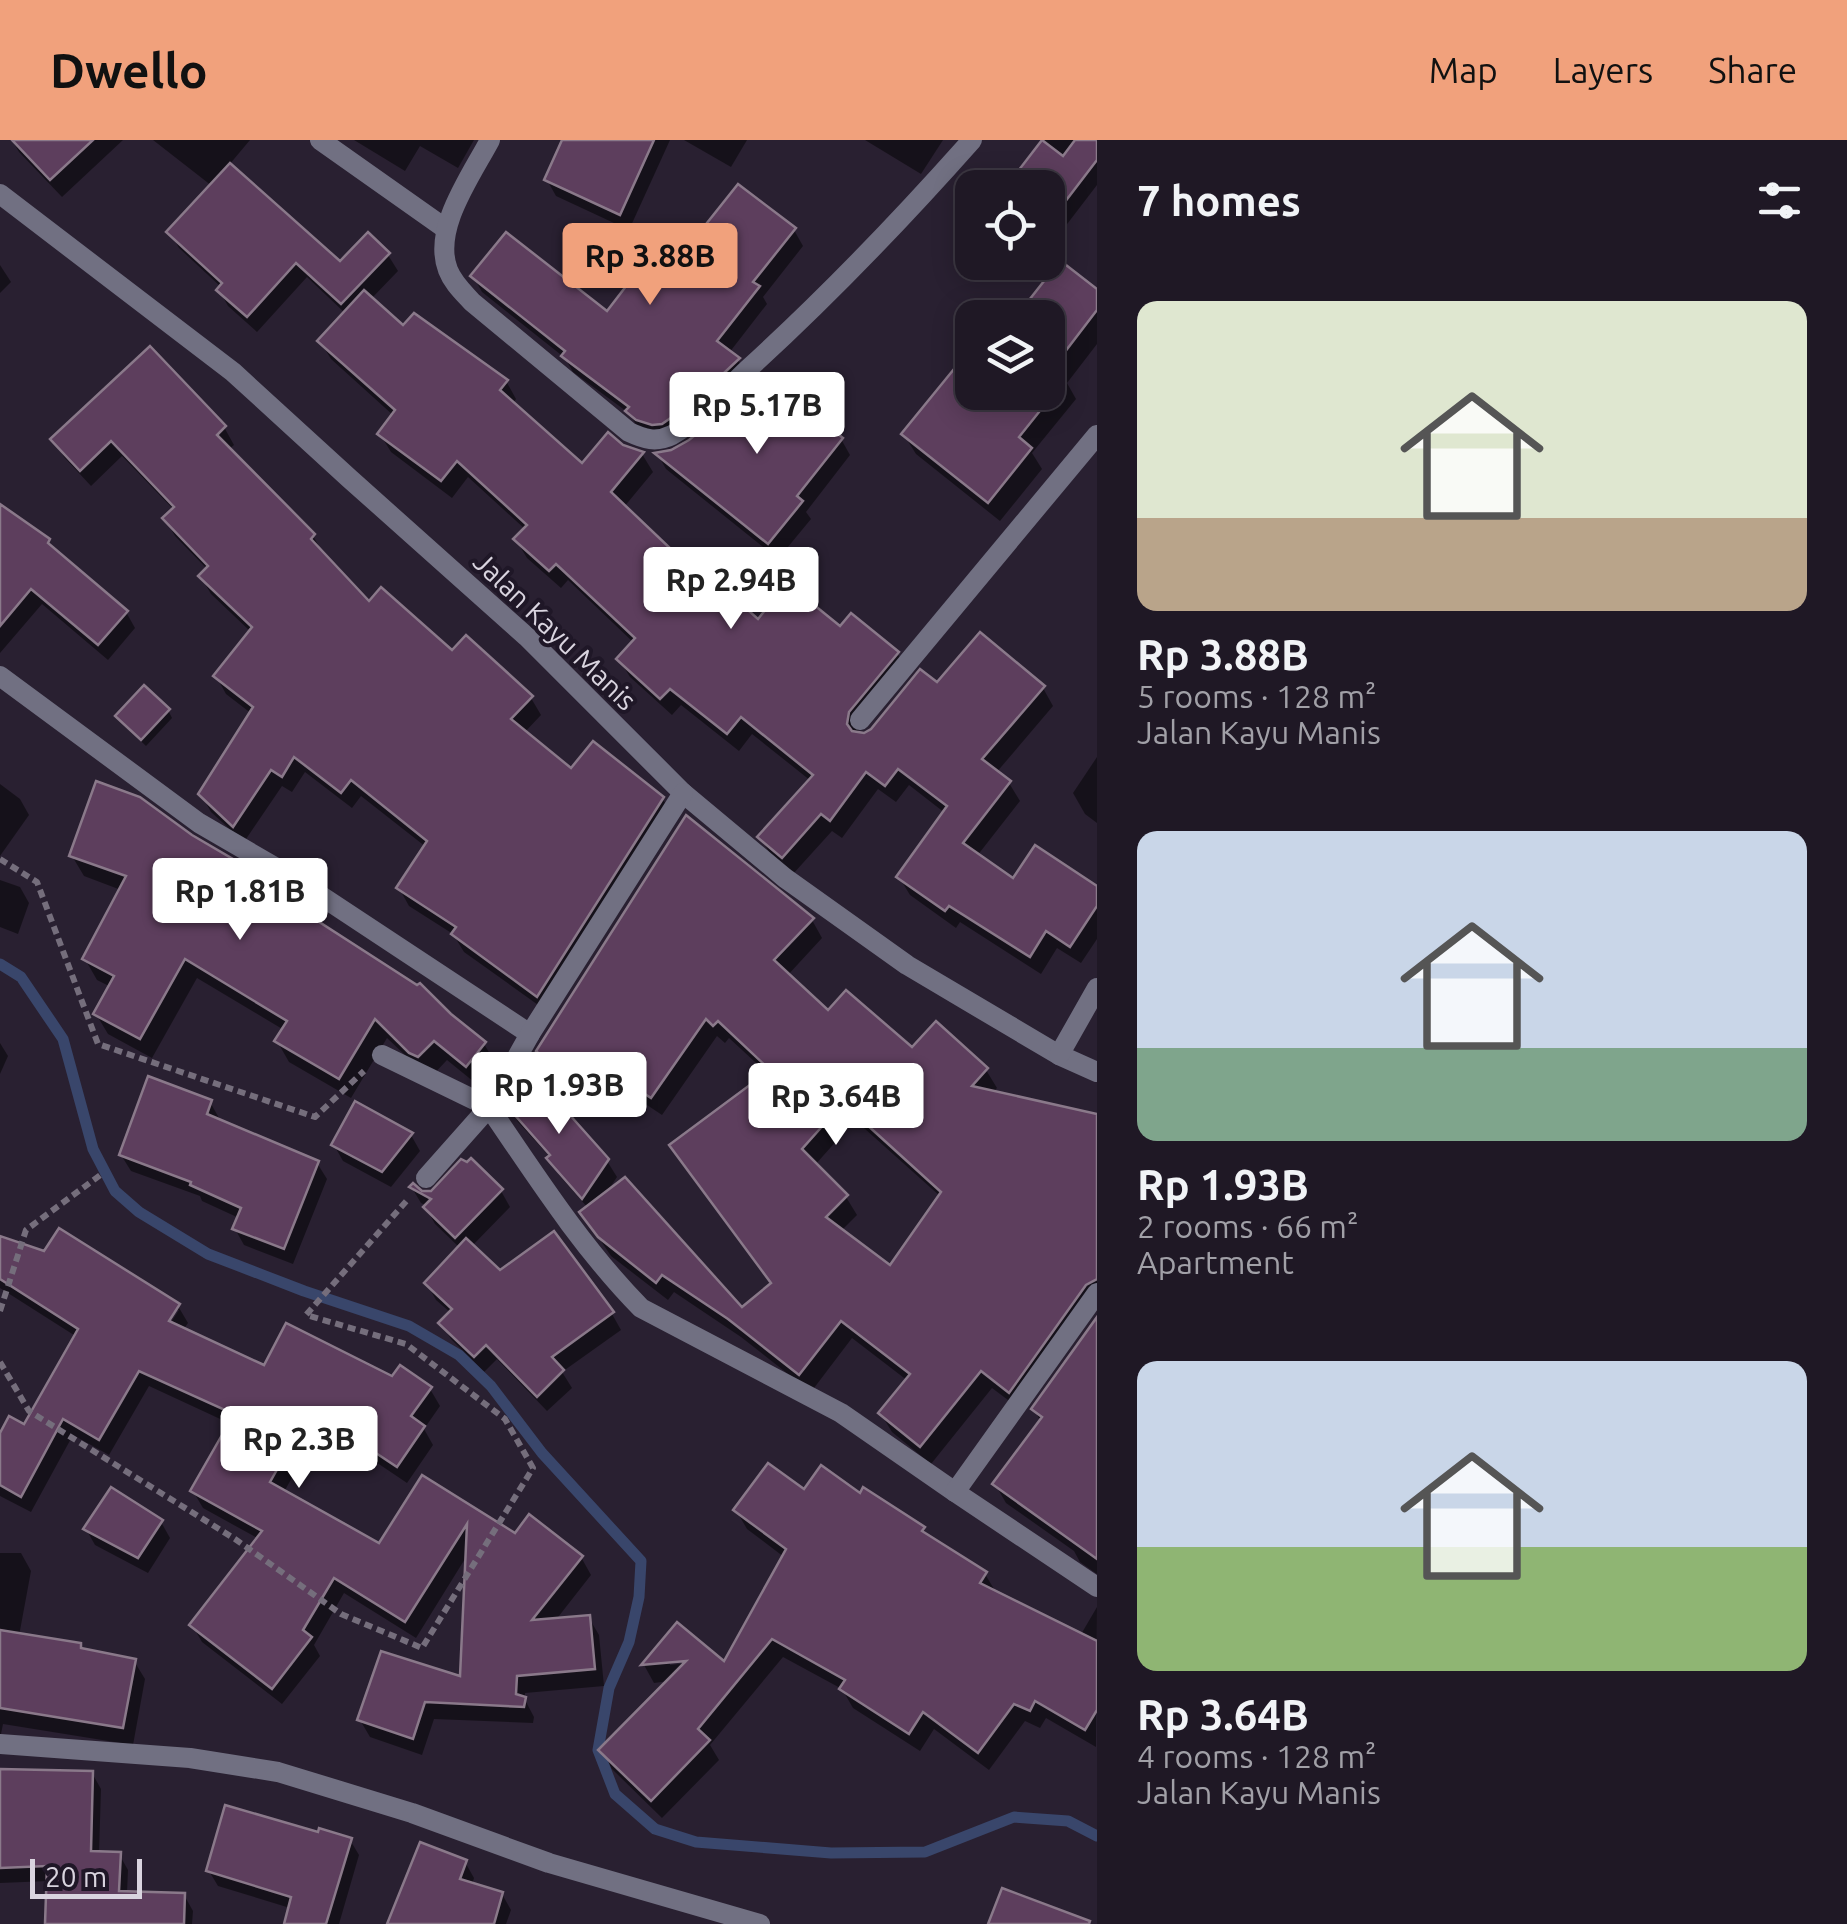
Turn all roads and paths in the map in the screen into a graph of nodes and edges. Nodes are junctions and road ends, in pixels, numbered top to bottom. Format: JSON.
{"nodes":[{"id":1,"x":320,"y":140,"type":"edge"},
{"id":2,"x":490,"y":140,"type":"edge"},
{"id":3,"x":972,"y":140,"type":"edge"},
{"id":4,"x":0,"y":194,"type":"edge"},
{"id":5,"x":446,"y":229,"type":"junction"},
{"id":6,"x":1097,"y":435,"type":"edge"},
{"id":7,"x":0,"y":676,"type":"edge"},
{"id":8,"x":860,"y":720,"type":"dead end"},
{"id":9,"x":684,"y":793,"type":"junction"},
{"id":10,"x":0,"y":858,"type":"edge"},
{"id":11,"x":1097,"y":988,"type":"edge"},
{"id":12,"x":530,"y":1034,"type":"junction"},
{"id":13,"x":382,"y":1054,"type":"joint"},
{"id":14,"x":1059,"y":1054,"type":"junction"},
{"id":15,"x":1097,"y":1072,"type":"edge"},
{"id":16,"x":489,"y":1107,"type":"junction"},
{"id":17,"x":103,"y":1173,"type":"dead end"},
{"id":18,"x":426,"y":1178,"type":"joint"},
{"id":19,"x":1097,"y":1293,"type":"edge"},
{"id":20,"x":0,"y":1311,"type":"edge"},
{"id":21,"x":0,"y":1362,"type":"edge"},
{"id":22,"x":954,"y":1492,"type":"junction"},
{"id":23,"x":1097,"y":1588,"type":"edge"},
{"id":24,"x":0,"y":1744,"type":"edge"},
{"id":25,"x":684,"y":1902,"type":"junction"},
{"id":26,"x":681,"y":1924,"type":"edge"},
{"id":27,"x":760,"y":1924,"type":"edge"}],
"edges":[{"from":1,"to":5,"type":"street"},
{"from":2,"to":5,"type":"street"},
{"from":3,"to":5,"type":"street"},
{"from":4,"to":9,"type":"street","name":"Jalan Kayu Manis"},
{"from":6,"to":8,"type":"street"},
{"from":7,"to":12,"type":"street"},
{"from":9,"to":12,"type":"street"},
{"from":9,"to":14,"type":"street","name":"Jalan Kayu Manis"},
{"from":10,"to":13,"type":"path"},
{"from":11,"to":14,"type":"street"},
{"from":12,"to":16,"type":"street"},
{"from":13,"to":16,"type":"street"},
{"from":14,"to":15,"type":"street","name":"Jalan Kayu Manis"},
{"from":16,"to":18,"type":"street"},
{"from":16,"to":22,"type":"street"},
{"from":17,"to":20,"type":"path"},
{"from":18,"to":21,"type":"path"},
{"from":19,"to":22,"type":"street"},
{"from":22,"to":23,"type":"street"},
{"from":24,"to":25,"type":"street"},
{"from":25,"to":26,"type":"street"},
{"from":25,"to":27,"type":"street"}]}
